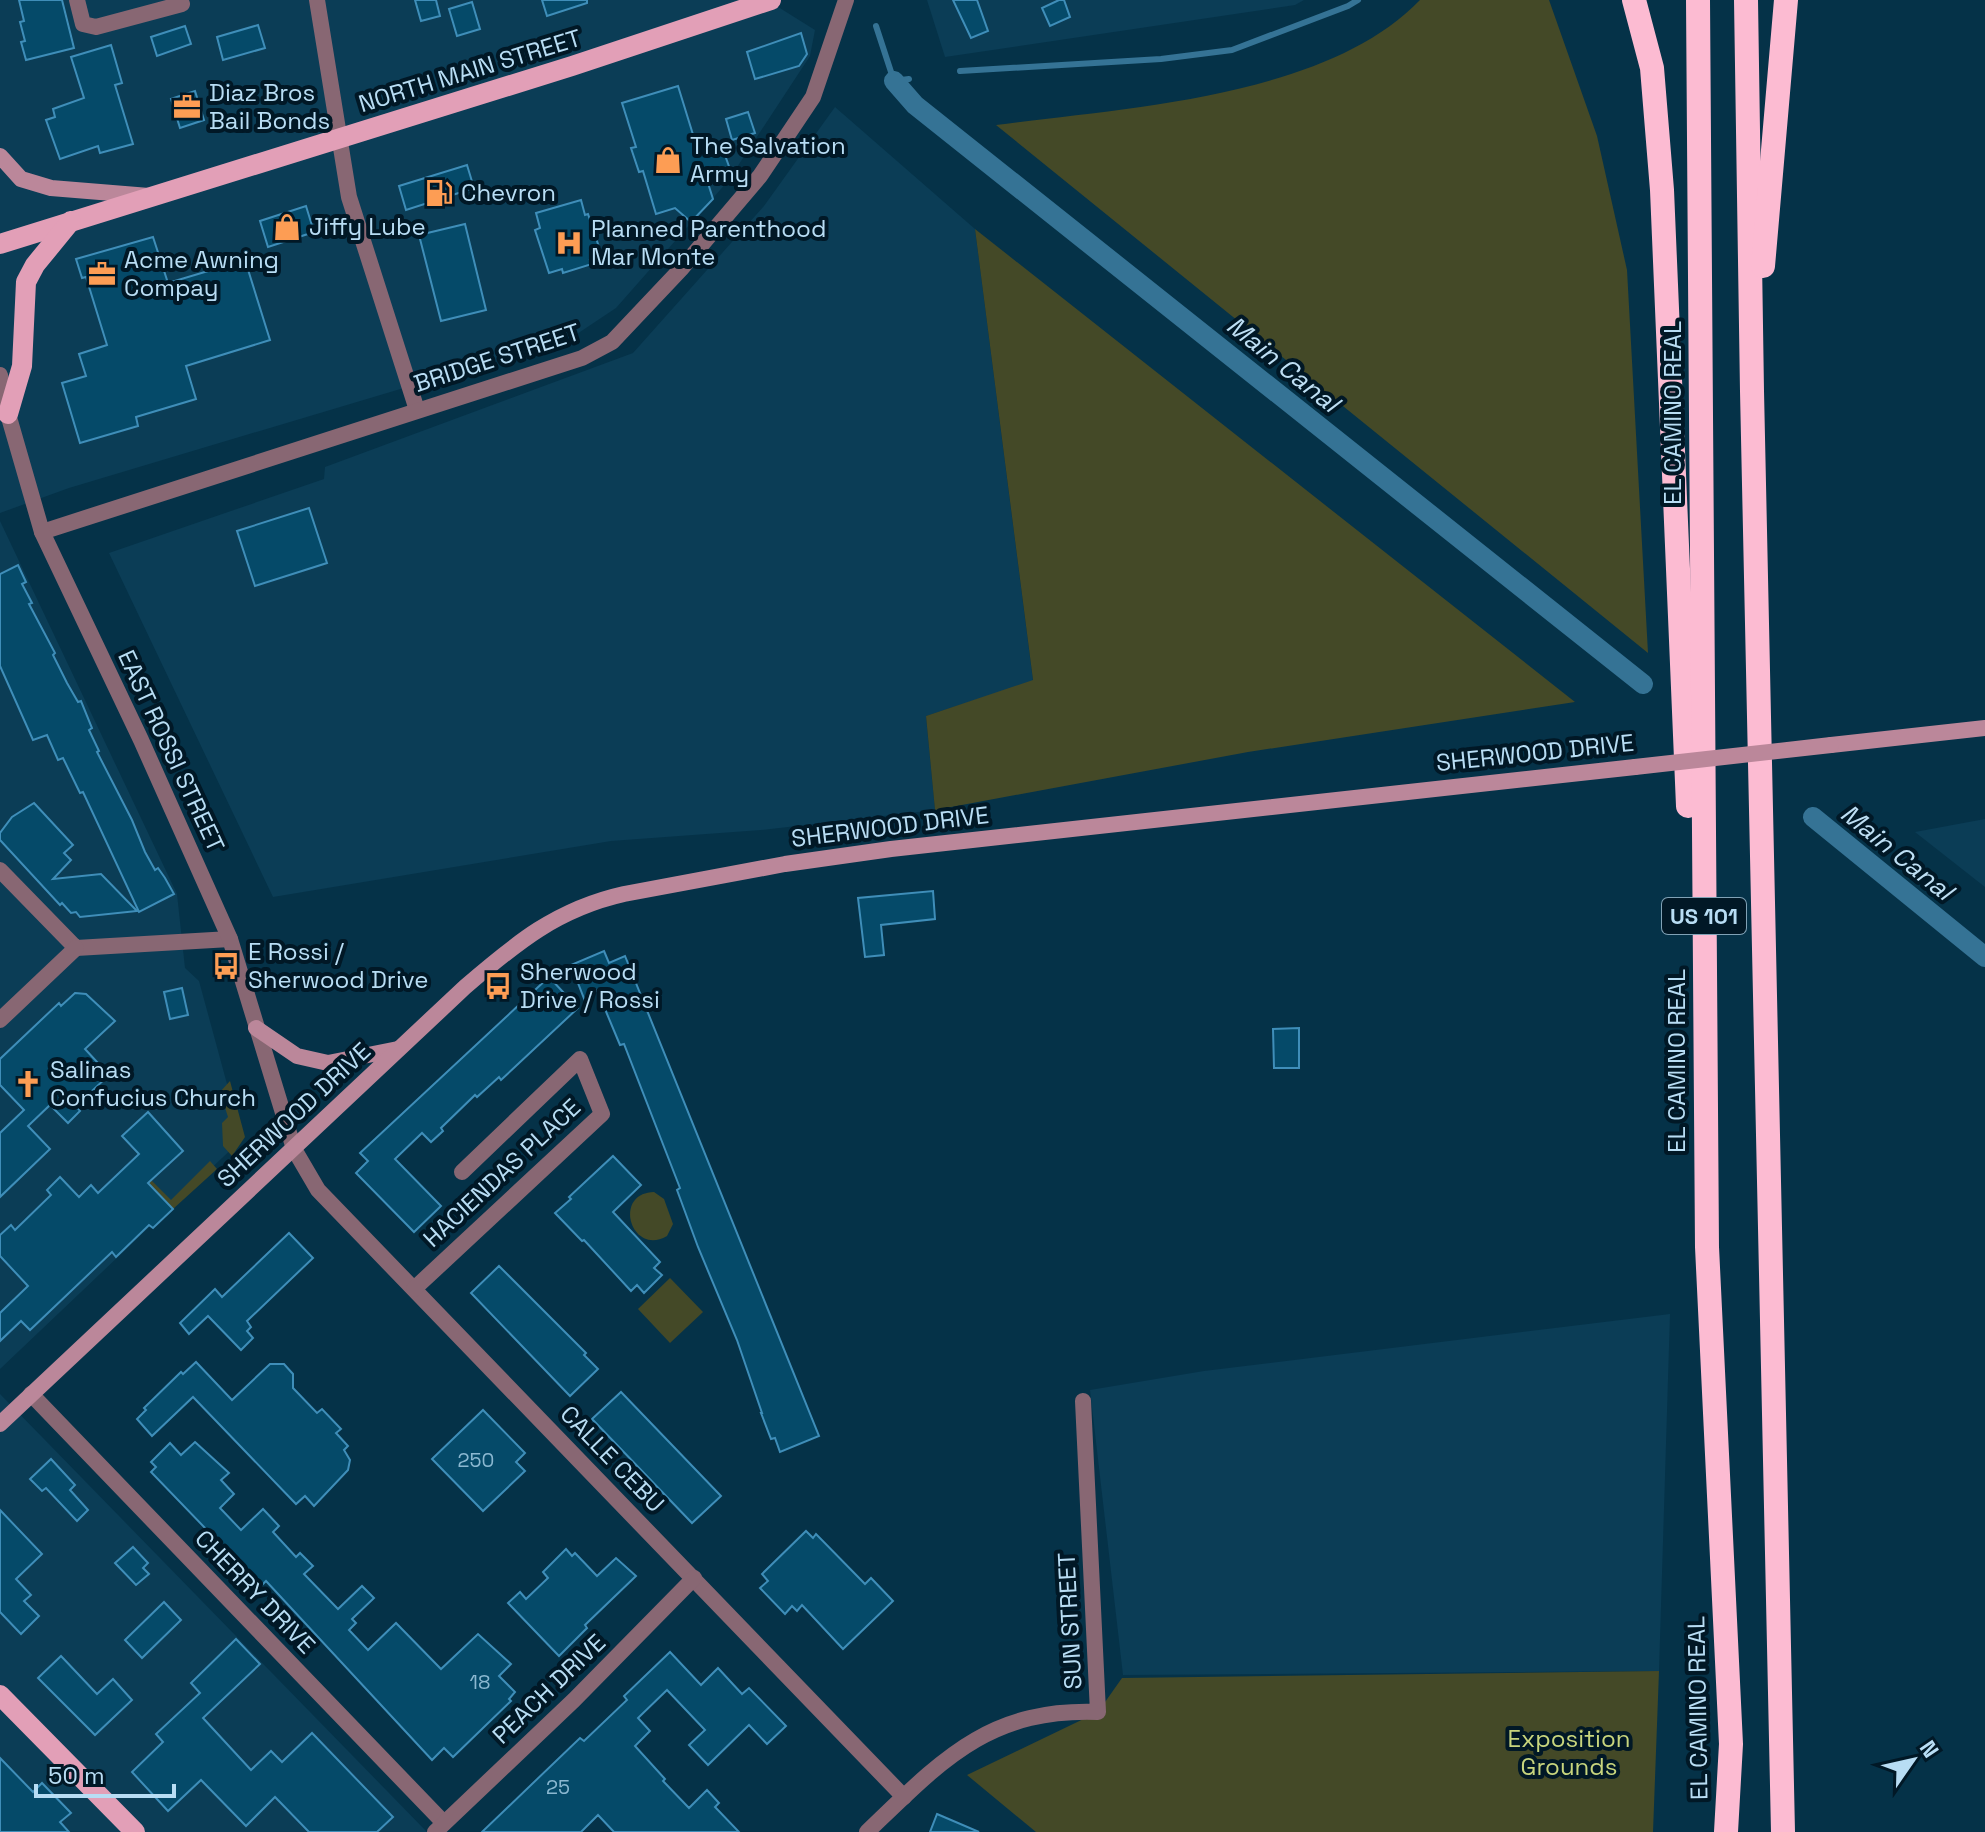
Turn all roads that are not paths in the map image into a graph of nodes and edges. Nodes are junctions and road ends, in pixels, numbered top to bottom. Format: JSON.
{"nodes":[{"id":1,"x":77,"y":0,"type":"edge"},
{"id":2,"x":317,"y":0,"type":"edge"},
{"id":3,"x":771,"y":0,"type":"edge"},
{"id":4,"x":846,"y":0,"type":"edge"},
{"id":5,"x":1634,"y":0,"type":"edge"},
{"id":6,"x":1698,"y":0,"type":"edge"},
{"id":7,"x":1746,"y":0,"type":"edge"},
{"id":8,"x":1786,"y":0,"type":"edge"},
{"id":9,"x":182,"y":4,"type":"dead end"},
{"id":10,"x":339,"y":138,"type":"junction"},
{"id":11,"x":0,"y":156,"type":"edge"},
{"id":12,"x":155,"y":196,"type":"junction"},
{"id":13,"x":71,"y":221,"type":"junction"},
{"id":14,"x":0,"y":244,"type":"edge"},
{"id":15,"x":0,"y":375,"type":"edge"},
{"id":16,"x":1752,"y":391,"type":"junction"},
{"id":17,"x":417,"y":410,"type":"junction"},
{"id":18,"x":8,"y":414,"type":"junction"},
{"id":19,"x":42,"y":532,"type":"junction"},
{"id":20,"x":1985,"y":728,"type":"edge"},
{"id":21,"x":0,"y":870,"type":"edge"},
{"id":22,"x":230,"y":939,"type":"junction"},
{"id":23,"x":76,"y":948,"type":"junction"},
{"id":24,"x":0,"y":1020,"type":"edge"},
{"id":25,"x":256,"y":1028,"type":"junction"},
{"id":26,"x":400,"y":1049,"type":"junction"},
{"id":27,"x":294,"y":1149,"type":"junction"},
{"id":28,"x":462,"y":1172,"type":"dead end"},
{"id":29,"x":1707,"y":1247,"type":"junction"},
{"id":30,"x":414,"y":1289,"type":"junction"},
{"id":31,"x":31,"y":1394,"type":"junction"},
{"id":32,"x":1083,"y":1401,"type":"dead end"},
{"id":33,"x":0,"y":1424,"type":"edge"},
{"id":34,"x":694,"y":1578,"type":"junction"},
{"id":35,"x":3,"y":1699,"type":"edge"},
{"id":36,"x":904,"y":1797,"type":"junction"},
{"id":37,"x":439,"y":1828,"type":"edge"},
{"id":38,"x":135,"y":1832,"type":"edge"},
{"id":39,"x":867,"y":1832,"type":"edge"},
{"id":40,"x":1726,"y":1832,"type":"edge"},
{"id":41,"x":1783,"y":1832,"type":"edge"}],
"edges":[{"from":1,"to":9,"type":"street"},
{"from":2,"to":10,"type":"street"},
{"from":3,"to":10,"type":"main road","name":"NORTH MAIN STREET"},
{"from":4,"to":17,"type":"street","name":"BRIDGE STREET"},
{"from":5,"to":29,"type":"highway"},
{"from":6,"to":29,"type":"highway","name":"EL CAMINO REAL","number":"US 101"},
{"from":7,"to":16,"type":"highway","number":"US 101"},
{"from":8,"to":16,"type":"highway"},
{"from":10,"to":12,"type":"main road","name":"NORTH MAIN STREET"},
{"from":10,"to":17,"type":"street"},
{"from":11,"to":12,"type":"main road"},
{"from":12,"to":13,"type":"main road","name":"NORTH MAIN STREET"},
{"from":13,"to":14,"type":"main road","name":"NORTH MAIN STREET"},
{"from":13,"to":18,"type":"main road"},
{"from":15,"to":18,"type":"street","name":"EAST ROSSI STREET"},
{"from":16,"to":41,"type":"highway","number":"US 101"},
{"from":17,"to":19,"type":"street","name":"BRIDGE STREET"},
{"from":18,"to":19,"type":"street","name":"EAST ROSSI STREET"},
{"from":19,"to":22,"type":"street","name":"EAST ROSSI STREET"},
{"from":20,"to":26,"type":"main road","name":"SHERWOOD DRIVE","bridge":true},
{"from":21,"to":23,"type":"street"},
{"from":22,"to":23,"type":"street"},
{"from":22,"to":25,"type":"street","name":"EAST ROSSI STREET"},
{"from":23,"to":24,"type":"street"},
{"from":25,"to":26,"type":"main road"},
{"from":25,"to":27,"type":"street","name":"EAST ROSSI STREET"},
{"from":26,"to":27,"type":"main road","name":"SHERWOOD DRIVE"},
{"from":27,"to":30,"type":"street","name":"CALLE CEBU"},
{"from":27,"to":31,"type":"main road","name":"SHERWOOD DRIVE"},
{"from":28,"to":30,"type":"street","name":"HACIENDAS PLACE"},
{"from":29,"to":40,"type":"highway","name":"EL CAMINO REAL","number":"US 101"},
{"from":30,"to":34,"type":"street","name":"CALLE CEBU"},
{"from":31,"to":33,"type":"main road","name":"SHERWOOD DRIVE"},
{"from":31,"to":37,"type":"street","name":"CHERRY DRIVE"},
{"from":32,"to":36,"type":"street","name":"SUN STREET"},
{"from":34,"to":36,"type":"street","name":"CALLE CEBU"},
{"from":34,"to":37,"type":"street","name":"PEACH DRIVE"},
{"from":35,"to":38,"type":"main road"},
{"from":36,"to":39,"type":"street","name":"SUN STREET"}]}
